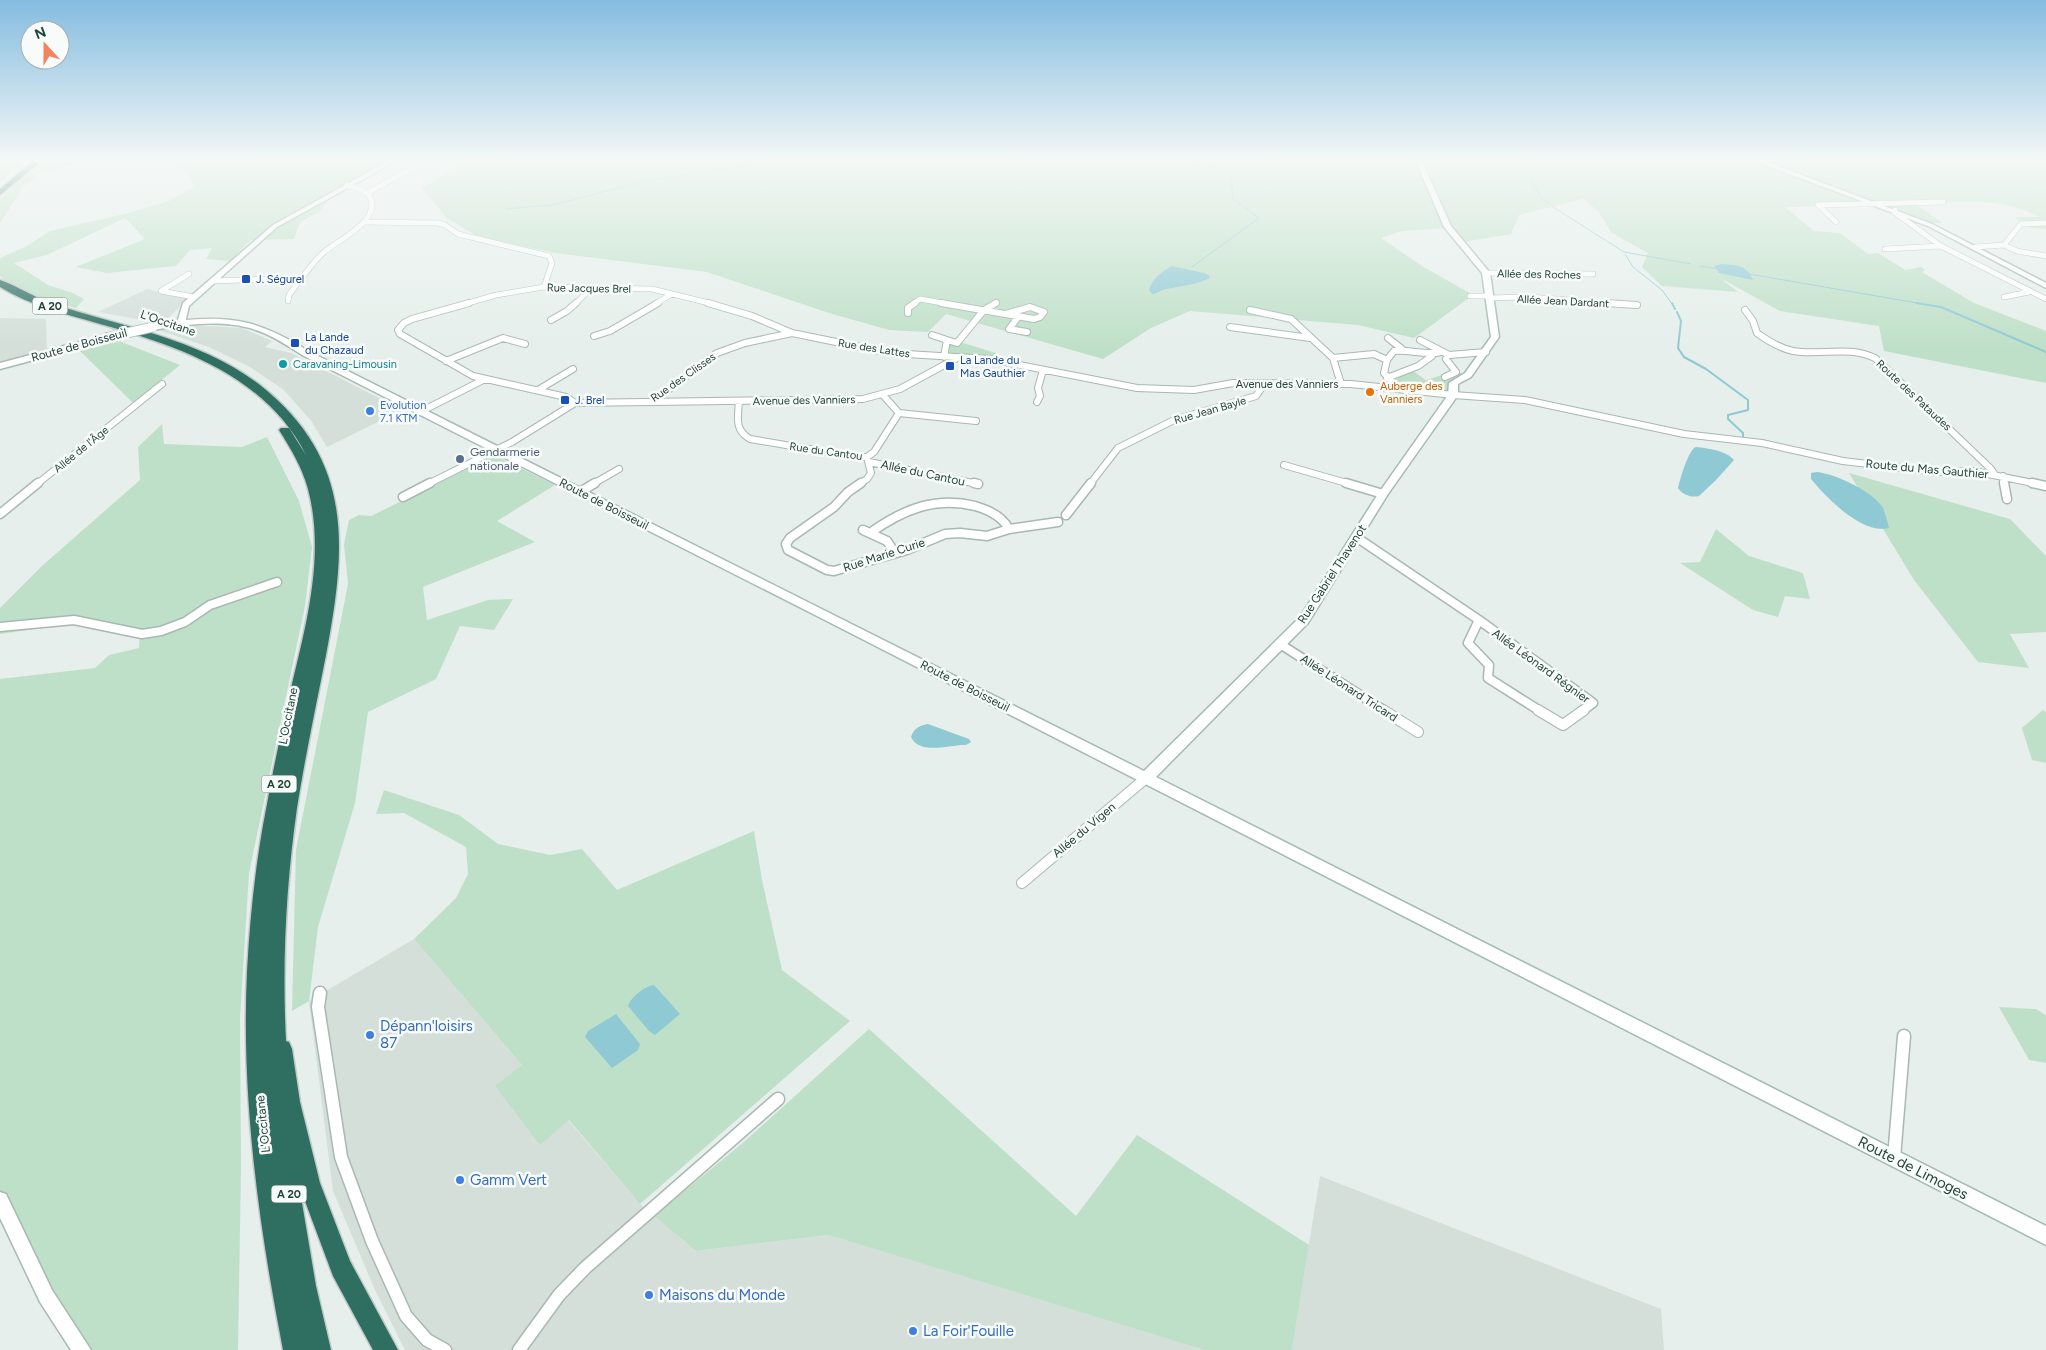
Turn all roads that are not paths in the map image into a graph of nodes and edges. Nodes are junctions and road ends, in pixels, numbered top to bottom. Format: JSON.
{"nodes":[{"id":1,"x":282,"y":222,"type":"edge"},
{"id":2,"x":366,"y":222,"type":"joint"},
{"id":3,"x":1446,"y":222,"type":"edge"},
{"id":4,"x":1908,"y":222,"type":"edge"},
{"id":5,"x":1923,"y":222,"type":"edge"},
{"id":6,"x":2046,"y":224,"type":"edge"},
{"id":7,"x":2004,"y":245,"type":"junction"},
{"id":8,"x":1941,"y":246,"type":"junction"},
{"id":9,"x":1974,"y":247,"type":"junction"},
{"id":10,"x":1885,"y":249,"type":"dead end"},
{"id":11,"x":2046,"y":256,"type":"edge"},
{"id":12,"x":1486,"y":273,"type":"junction"},
{"id":13,"x":189,"y":274,"type":"dead end"},
{"id":14,"x":1593,"y":274,"type":"dead end"},
{"id":15,"x":302,"y":278,"type":"junction"},
{"id":16,"x":212,"y":281,"type":"junction"},
{"id":17,"x":0,"y":283,"type":"edge"},
{"id":18,"x":2046,"y":286,"type":"edge"},
{"id":19,"x":544,"y":287,"type":"junction"},
{"id":20,"x":593,"y":287,"type":"junction"},
{"id":21,"x":161,"y":290,"type":"joint"},
{"id":22,"x":0,"y":292,"type":"edge"},
{"id":23,"x":2029,"y":292,"type":"junction"},
{"id":24,"x":672,"y":294,"type":"junction"},
{"id":25,"x":1470,"y":296,"type":"dead end"},
{"id":26,"x":194,"y":297,"type":"junction"},
{"id":27,"x":1489,"y":297,"type":"junction"},
{"id":28,"x":2004,"y":297,"type":"dead end"},
{"id":29,"x":2046,"y":299,"type":"edge"},
{"id":30,"x":288,"y":301,"type":"dead end"},
{"id":31,"x":996,"y":303,"type":"dead end"},
{"id":32,"x":1638,"y":306,"type":"dead end"},
{"id":33,"x":984,"y":310,"type":"junction"},
{"id":34,"x":1250,"y":310,"type":"dead end"},
{"id":35,"x":1746,"y":310,"type":"dead end"},
{"id":36,"x":908,"y":313,"type":"dead end"},
{"id":37,"x":1006,"y":314,"type":"junction"},
{"id":38,"x":1019,"y":316,"type":"junction"},
{"id":39,"x":551,"y":320,"type":"dead end"},
{"id":40,"x":181,"y":323,"type":"junction"},
{"id":41,"x":1230,"y":327,"type":"dead end"},
{"id":42,"x":1027,"y":332,"type":"dead end"},
{"id":43,"x":792,"y":333,"type":"junction"},
{"id":44,"x":932,"y":335,"type":"dead end"},
{"id":45,"x":594,"y":336,"type":"dead end"},
{"id":46,"x":1310,"y":338,"type":"junction"},
{"id":47,"x":1388,"y":338,"type":"dead end"},
{"id":48,"x":947,"y":340,"type":"junction"},
{"id":49,"x":1420,"y":340,"type":"dead end"},
{"id":50,"x":525,"y":344,"type":"dead end"},
{"id":51,"x":1402,"y":349,"type":"junction"},
{"id":52,"x":1441,"y":352,"type":"junction"},
{"id":53,"x":1486,"y":352,"type":"junction"},
{"id":54,"x":1432,"y":356,"type":"junction"},
{"id":55,"x":944,"y":357,"type":"junction"},
{"id":56,"x":1447,"y":357,"type":"junction"},
{"id":57,"x":957,"y":358,"type":"junction"},
{"id":58,"x":1333,"y":358,"type":"junction"},
{"id":59,"x":1387,"y":360,"type":"junction"},
{"id":60,"x":446,"y":361,"type":"junction"},
{"id":61,"x":0,"y":366,"type":"edge"},
{"id":62,"x":573,"y":369,"type":"dead end"},
{"id":63,"x":1043,"y":370,"type":"junction"},
{"id":64,"x":1456,"y":372,"type":"junction"},
{"id":65,"x":1470,"y":373,"type":"junction"},
{"id":66,"x":1446,"y":377,"type":"dead end"},
{"id":67,"x":1387,"y":378,"type":"junction"},
{"id":68,"x":485,"y":380,"type":"junction"},
{"id":69,"x":1265,"y":382,"type":"junction"},
{"id":70,"x":162,"y":384,"type":"dead end"},
{"id":71,"x":1342,"y":384,"type":"junction"},
{"id":72,"x":1399,"y":389,"type":"junction"},
{"id":73,"x":538,"y":390,"type":"junction"},
{"id":74,"x":883,"y":395,"type":"junction"},
{"id":75,"x":1453,"y":395,"type":"junction"},
{"id":76,"x":739,"y":401,"type":"junction"},
{"id":77,"x":652,"y":402,"type":"junction"},
{"id":78,"x":1037,"y":402,"type":"dead end"},
{"id":79,"x":575,"y":403,"type":"junction"},
{"id":80,"x":420,"y":412,"type":"junction"},
{"id":81,"x":899,"y":413,"type":"junction"},
{"id":82,"x":976,"y":421,"type":"dead end"},
{"id":83,"x":1750,"y":442,"type":"joint"},
{"id":84,"x":497,"y":450,"type":"junction"},
{"id":85,"x":868,"y":460,"type":"junction"},
{"id":86,"x":1284,"y":465,"type":"dead end"},
{"id":87,"x":619,"y":469,"type":"dead end"},
{"id":88,"x":1999,"y":476,"type":"junction"},
{"id":89,"x":978,"y":484,"type":"dead end"},
{"id":90,"x":2046,"y":486,"type":"edge"},
{"id":91,"x":580,"y":492,"type":"junction"},
{"id":92,"x":1382,"y":494,"type":"junction"},
{"id":93,"x":403,"y":497,"type":"dead end"},
{"id":94,"x":2007,"y":498,"type":"dead end"},
{"id":95,"x":0,"y":514,"type":"edge"},
{"id":96,"x":1066,"y":514,"type":"dead end"},
{"id":97,"x":1058,"y":522,"type":"dead end"},
{"id":98,"x":1009,"y":529,"type":"junction"},
{"id":99,"x":1356,"y":537,"type":"junction"},
{"id":100,"x":895,"y":553,"type":"junction"},
{"id":101,"x":277,"y":582,"type":"dead end"},
{"id":102,"x":1479,"y":620,"type":"junction"},
{"id":103,"x":0,"y":627,"type":"edge"},
{"id":104,"x":1280,"y":644,"type":"junction"},
{"id":105,"x":1418,"y":732,"type":"dead end"},
{"id":106,"x":1146,"y":778,"type":"junction"},
{"id":107,"x":1185,"y":798,"type":"joint"},
{"id":108,"x":1022,"y":883,"type":"dead end"},
{"id":109,"x":320,"y":992,"type":"dead end"},
{"id":110,"x":276,"y":1036,"type":"junction"},
{"id":111,"x":1904,"y":1036,"type":"dead end"},
{"id":112,"x":778,"y":1099,"type":"dead end"},
{"id":113,"x":1894,"y":1158,"type":"junction"},
{"id":114,"x":0,"y":1200,"type":"edge"},
{"id":115,"x":2046,"y":1236,"type":"edge"},
{"id":116,"x":82,"y":1350,"type":"edge"},
{"id":117,"x":295,"y":1350,"type":"edge"},
{"id":118,"x":319,"y":1350,"type":"edge"},
{"id":119,"x":386,"y":1350,"type":"edge"},
{"id":120,"x":445,"y":1350,"type":"edge"},
{"id":121,"x":519,"y":1350,"type":"edge"}],
"edges":[{"from":1,"to":16,"type":"street"},
{"from":2,"to":15,"type":"street"},
{"from":2,"to":19,"type":"street"},
{"from":3,"to":12,"type":"main road"},
{"from":4,"to":8,"type":"street"},
{"from":5,"to":9,"type":"street"},
{"from":6,"to":7,"type":"street"},
{"from":7,"to":9,"type":"street"},
{"from":7,"to":11,"type":"street"},
{"from":8,"to":10,"type":"street"},
{"from":8,"to":23,"type":"street"},
{"from":9,"to":18,"type":"street"},
{"from":12,"to":14,"type":"street","name":"Allée des Roches"},
{"from":12,"to":27,"type":"main road"},
{"from":13,"to":21,"type":"street"},
{"from":15,"to":16,"type":"street"},
{"from":15,"to":30,"type":"street"},
{"from":16,"to":26,"type":"street"},
{"from":17,"to":110,"type":"highway","name":"L'Occitane","number":"A 20"},
{"from":19,"to":20,"type":"street","name":"Rue Jacques Brel"},
{"from":19,"to":60,"type":"street","name":"Rue Jacques Brel"},
{"from":20,"to":24,"type":"street","name":"Rue Jacques Brel"},
{"from":20,"to":39,"type":"street"},
{"from":21,"to":26,"type":"street"},
{"from":22,"to":117,"type":"highway","name":"L'Occitane","number":"A 20"},
{"from":23,"to":28,"type":"street"},
{"from":23,"to":29,"type":"street"},
{"from":24,"to":43,"type":"street","name":"Rue Jacques Brel"},
{"from":24,"to":45,"type":"street"},
{"from":25,"to":27,"type":"street","name":"Allée Jean Dardant"},
{"from":26,"to":40,"type":"street"},
{"from":27,"to":32,"type":"street","name":"Allée Jean Dardant"},
{"from":27,"to":53,"type":"main road"},
{"from":31,"to":33,"type":"street"},
{"from":33,"to":36,"type":"street"},
{"from":33,"to":37,"type":"street"},
{"from":33,"to":48,"type":"street"},
{"from":34,"to":46,"type":"street"},
{"from":35,"to":88,"type":"street","name":"Route des Pataudes"},
{"from":37,"to":38,"type":"street"},
{"from":37,"to":38,"type":"street"},
{"from":38,"to":42,"type":"street"},
{"from":40,"to":61,"type":"main road","name":"Route de Boisseuil","bridge":true},
{"from":40,"to":80,"type":"main road","name":"Route de Boisseuil"},
{"from":41,"to":46,"type":"street"},
{"from":43,"to":55,"type":"street","name":"Rue des Lattes"},
{"from":43,"to":77,"type":"street","name":"Rue des Clisses"},
{"from":44,"to":48,"type":"street"},
{"from":46,"to":58,"type":"street"},
{"from":47,"to":51,"type":"street"},
{"from":48,"to":55,"type":"street"},
{"from":49,"to":52,"type":"street"},
{"from":50,"to":60,"type":"street"},
{"from":51,"to":54,"type":"street"},
{"from":51,"to":59,"type":"street"},
{"from":52,"to":54,"type":"street"},
{"from":52,"to":56,"type":"street"},
{"from":53,"to":56,"type":"street"},
{"from":53,"to":65,"type":"main road"},
{"from":54,"to":56,"type":"street"},
{"from":54,"to":67,"type":"street"},
{"from":55,"to":57,"type":"street","name":"Rue des Lattes"},
{"from":56,"to":64,"type":"street"},
{"from":57,"to":63,"type":"street","name":"Avenue des Vanniers"},
{"from":57,"to":74,"type":"street","name":"Avenue des Vanniers"},
{"from":58,"to":59,"type":"street"},
{"from":58,"to":71,"type":"street"},
{"from":59,"to":67,"type":"street"},
{"from":60,"to":68,"type":"street","name":"Rue Jacques Brel"},
{"from":62,"to":73,"type":"street"},
{"from":63,"to":69,"type":"street","name":"Avenue des Vanniers"},
{"from":63,"to":78,"type":"street"},
{"from":64,"to":65,"type":"street"},
{"from":64,"to":66,"type":"street"},
{"from":65,"to":75,"type":"main road"},
{"from":67,"to":72,"type":"street"},
{"from":68,"to":73,"type":"street","name":"Rue des Clisses"},
{"from":68,"to":80,"type":"street"},
{"from":69,"to":71,"type":"street","name":"Avenue des Vanniers"},
{"from":69,"to":96,"type":"street","name":"Rue Jean Bayle"},
{"from":70,"to":95,"type":"street","name":"Allée de l'Âge"},
{"from":71,"to":72,"type":"street","name":"Avenue des Vanniers"},
{"from":72,"to":75,"type":"street","name":"Avenue des Vanniers"},
{"from":73,"to":79,"type":"street","name":"Rue des Clisses"},
{"from":74,"to":76,"type":"street","name":"Avenue des Vanniers"},
{"from":74,"to":81,"type":"street"},
{"from":75,"to":83,"type":"street","name":"Avenue des Vanniers"},
{"from":75,"to":92,"type":"main road","name":"Rue Gabriel Thavenot"},
{"from":76,"to":77,"type":"street","name":"Avenue des Vanniers"},
{"from":76,"to":85,"type":"street","name":"Rue du Cantou"},
{"from":77,"to":79,"type":"street","name":"Rue des Clisses"},
{"from":79,"to":84,"type":"street"},
{"from":80,"to":84,"type":"main road","name":"Route de Boisseuil"},
{"from":81,"to":82,"type":"street"},
{"from":81,"to":85,"type":"street","name":"Rue du Cantou"},
{"from":83,"to":88,"type":"street","name":"Route du Mas Gauthier"},
{"from":84,"to":91,"type":"main road","name":"Route de Boisseuil"},
{"from":84,"to":93,"type":"street"},
{"from":85,"to":89,"type":"street","name":"Allée du Cantou"},
{"from":85,"to":100,"type":"street","name":"Rue Marie Curie"},
{"from":86,"to":92,"type":"street"},
{"from":87,"to":91,"type":"street"},
{"from":88,"to":90,"type":"street","name":"Route du Mas Gauthier"},
{"from":88,"to":94,"type":"street"},
{"from":91,"to":106,"type":"main road","name":"Route de Boisseuil"},
{"from":92,"to":99,"type":"main road","name":"Rue Gabriel Thavenot"},
{"from":97,"to":98,"type":"street","name":"Rue Marie Curie"},
{"from":98,"to":100,"type":"street","name":"Rue Marie Curie"},
{"from":98,"to":100,"type":"street"},
{"from":99,"to":102,"type":"street","name":"Allée Léonard Régnier"},
{"from":99,"to":104,"type":"main road","name":"Rue Gabriel Thavenot"},
{"from":101,"to":103,"type":"street"},
{"from":102,"to":102,"type":"street","name":"Allée Léonard Régnier"},
{"from":104,"to":105,"type":"street","name":"Allée Léonard Tricard"},
{"from":104,"to":106,"type":"main road","name":"Rue Gabriel Thavenot"},
{"from":106,"to":107,"type":"main road","name":"Route de Boisseuil"},
{"from":106,"to":108,"type":"street","name":"Allée du Vigen"},
{"from":107,"to":113,"type":"main road","name":"Route de Limoges"},
{"from":109,"to":120,"type":"street"},
{"from":110,"to":118,"type":"highway","name":"L'Occitane","number":"A 20"},
{"from":110,"to":119,"type":"highway"},
{"from":111,"to":113,"type":"street"},
{"from":112,"to":121,"type":"street"},
{"from":113,"to":115,"type":"main road","name":"Route de Limoges"},
{"from":114,"to":116,"type":"street"}]}
